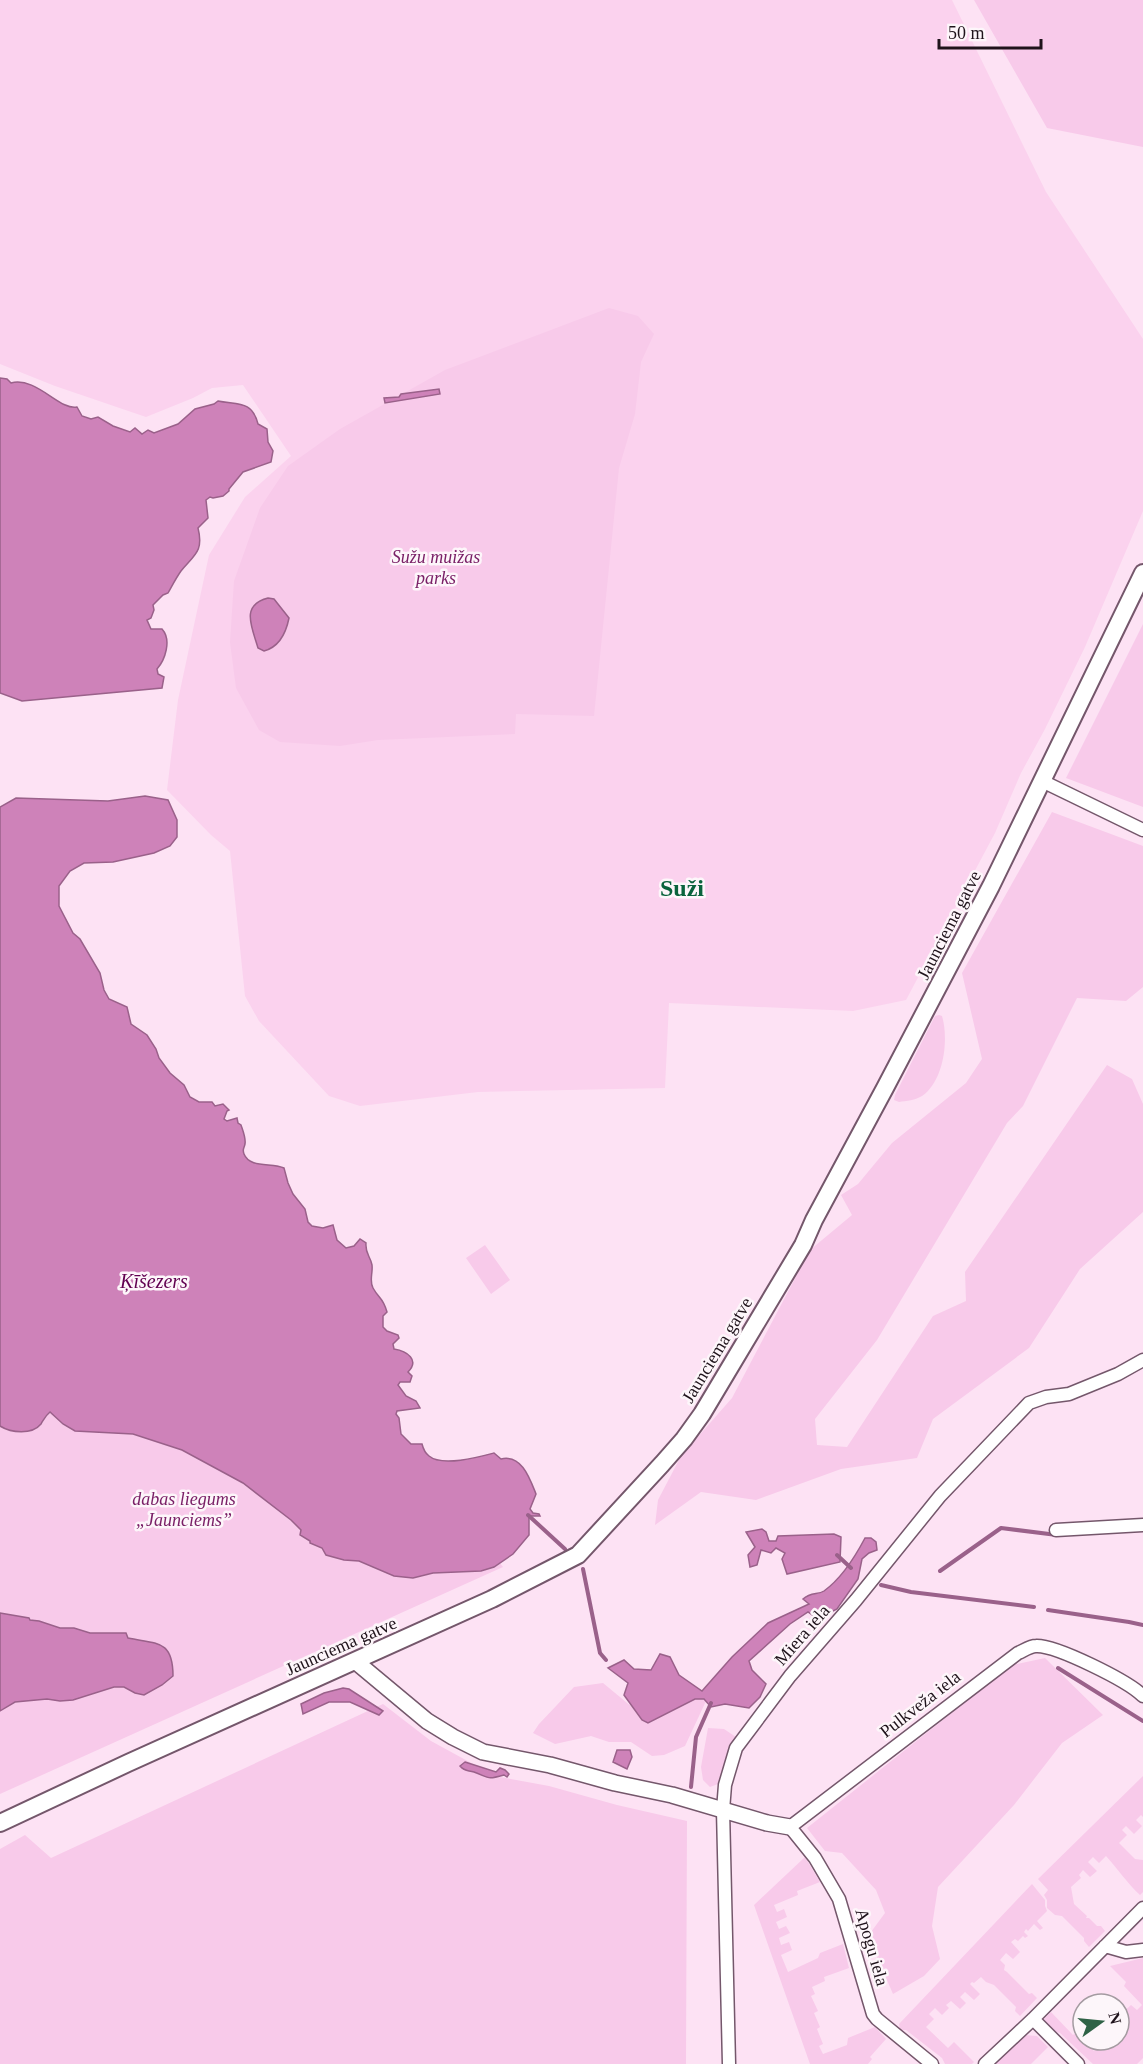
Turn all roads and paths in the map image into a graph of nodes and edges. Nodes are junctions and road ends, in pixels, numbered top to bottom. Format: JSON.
{"nodes":[{"id":1,"x":1143,"y":573,"type":"edge"},
{"id":2,"x":1042,"y":781,"type":"junction"},
{"id":3,"x":1143,"y":830,"type":"edge"},
{"id":4,"x":1143,"y":1360,"type":"edge"},
{"id":5,"x":1143,"y":1525,"type":"edge"},
{"id":6,"x":1056,"y":1530,"type":"dead end"},
{"id":7,"x":355,"y":1661,"type":"junction"},
{"id":8,"x":1143,"y":1696,"type":"edge"},
{"id":9,"x":723,"y":1810,"type":"junction"},
{"id":10,"x":0,"y":1823,"type":"edge"},
{"id":11,"x":790,"y":1827,"type":"junction"},
{"id":12,"x":1143,"y":1908,"type":"edge"},
{"id":13,"x":1106,"y":1947,"type":"junction"},
{"id":14,"x":1143,"y":1950,"type":"edge"},
{"id":15,"x":1033,"y":2019,"type":"junction"},
{"id":16,"x":729,"y":2064,"type":"edge"},
{"id":17,"x":932,"y":2064,"type":"edge"},
{"id":18,"x":985,"y":2064,"type":"edge"},
{"id":19,"x":1078,"y":2064,"type":"edge"}],
"edges":[{"from":1,"to":2,"type":"main road","name":"Jaunciema gatve"},
{"from":2,"to":3,"type":"street"},
{"from":2,"to":7,"type":"main road","name":"Jaunciema gatve"},
{"from":4,"to":9,"type":"street","name":"Miera iela"},
{"from":5,"to":6,"type":"street"},
{"from":7,"to":9,"type":"street"},
{"from":7,"to":10,"type":"main road","name":"Jaunciema gatve"},
{"from":8,"to":11,"type":"street","name":"Pulkveža iela"},
{"from":9,"to":11,"type":"street"},
{"from":9,"to":16,"type":"street","name":"Miera iela"},
{"from":11,"to":17,"type":"street","name":"Apogu iela"},
{"from":12,"to":13,"type":"street"},
{"from":13,"to":14,"type":"street"},
{"from":13,"to":15,"type":"street"},
{"from":15,"to":18,"type":"street"},
{"from":15,"to":19,"type":"street"}]}
